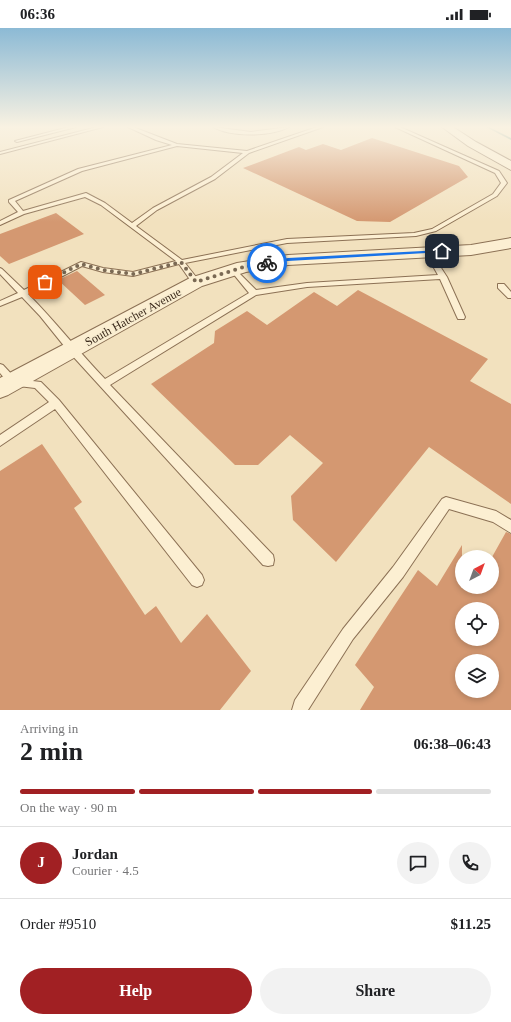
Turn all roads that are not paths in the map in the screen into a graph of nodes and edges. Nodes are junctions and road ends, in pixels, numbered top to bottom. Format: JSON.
{"nodes":[{"id":1,"x":123,"y":159,"type":"edge"},
{"id":2,"x":237,"y":159,"type":"edge"},
{"id":3,"x":468,"y":159,"type":"edge"},
{"id":4,"x":498,"y":159,"type":"edge"},
{"id":5,"x":511,"y":166,"type":"edge"},
{"id":6,"x":22,"y":213,"type":"junction"},
{"id":7,"x":0,"y":223,"type":"edge"},
{"id":8,"x":132,"y":226,"type":"junction"},
{"id":9,"x":511,"y":243,"type":"edge"},
{"id":10,"x":428,"y":252,"type":"junction"},
{"id":11,"x":181,"y":262,"type":"junction"},
{"id":12,"x":0,"y":270,"type":"edge"},
{"id":13,"x":233,"y":270,"type":"junction"},
{"id":14,"x":443,"y":277,"type":"junction"},
{"id":15,"x":196,"y":282,"type":"junction"},
{"id":16,"x":501,"y":286,"type":"dead end"},
{"id":17,"x":254,"y":293,"type":"junction"},
{"id":18,"x":24,"y":294,"type":"junction"},
{"id":19,"x":511,"y":296,"type":"edge"},
{"id":20,"x":0,"y":304,"type":"edge"},
{"id":21,"x":461,"y":317,"type":"dead end"},
{"id":22,"x":72,"y":350,"type":"junction"},
{"id":23,"x":0,"y":367,"type":"edge"},
{"id":24,"x":104,"y":384,"type":"junction"},
{"id":25,"x":6,"y":385,"type":"edge"},
{"id":26,"x":56,"y":403,"type":"junction"},
{"id":27,"x":0,"y":441,"type":"edge"},
{"id":28,"x":511,"y":526,"type":"edge"},
{"id":29,"x":268,"y":560,"type":"dead end"},
{"id":30,"x":197,"y":580,"type":"dead end"},
{"id":31,"x":300,"y":710,"type":"edge"}],
"edges":[{"from":1,"to":6,"type":"lane"},
{"from":2,"to":8,"type":"lane"},
{"from":3,"to":11,"type":"lane"},
{"from":4,"to":5,"type":"street"},
{"from":6,"to":7,"type":"lane"},
{"from":6,"to":8,"type":"lane"},
{"from":8,"to":11,"type":"lane"},
{"from":9,"to":10,"type":"street","name":"South Hatcher Avenue"},
{"from":10,"to":13,"type":"street","name":"South Hatcher Avenue"},
{"from":10,"to":14,"type":"lane"},
{"from":11,"to":15,"type":"lane"},
{"from":11,"to":18,"type":"lane"},
{"from":12,"to":18,"type":"lane"},
{"from":13,"to":15,"type":"street","name":"South Hatcher Avenue"},
{"from":13,"to":17,"type":"lane"},
{"from":14,"to":17,"type":"lane"},
{"from":14,"to":21,"type":"lane"},
{"from":15,"to":22,"type":"street","name":"South Hatcher Avenue"},
{"from":16,"to":19,"type":"lane"},
{"from":17,"to":24,"type":"lane"},
{"from":18,"to":20,"type":"lane"},
{"from":18,"to":22,"type":"lane"},
{"from":22,"to":24,"type":"lane"},
{"from":22,"to":25,"type":"street","name":"South Hatcher Avenue"},
{"from":23,"to":25,"type":"lane"},
{"from":24,"to":29,"type":"lane"},
{"from":25,"to":26,"type":"lane"},
{"from":26,"to":27,"type":"lane"},
{"from":26,"to":30,"type":"lane"},
{"from":28,"to":31,"type":"lane"}]}
